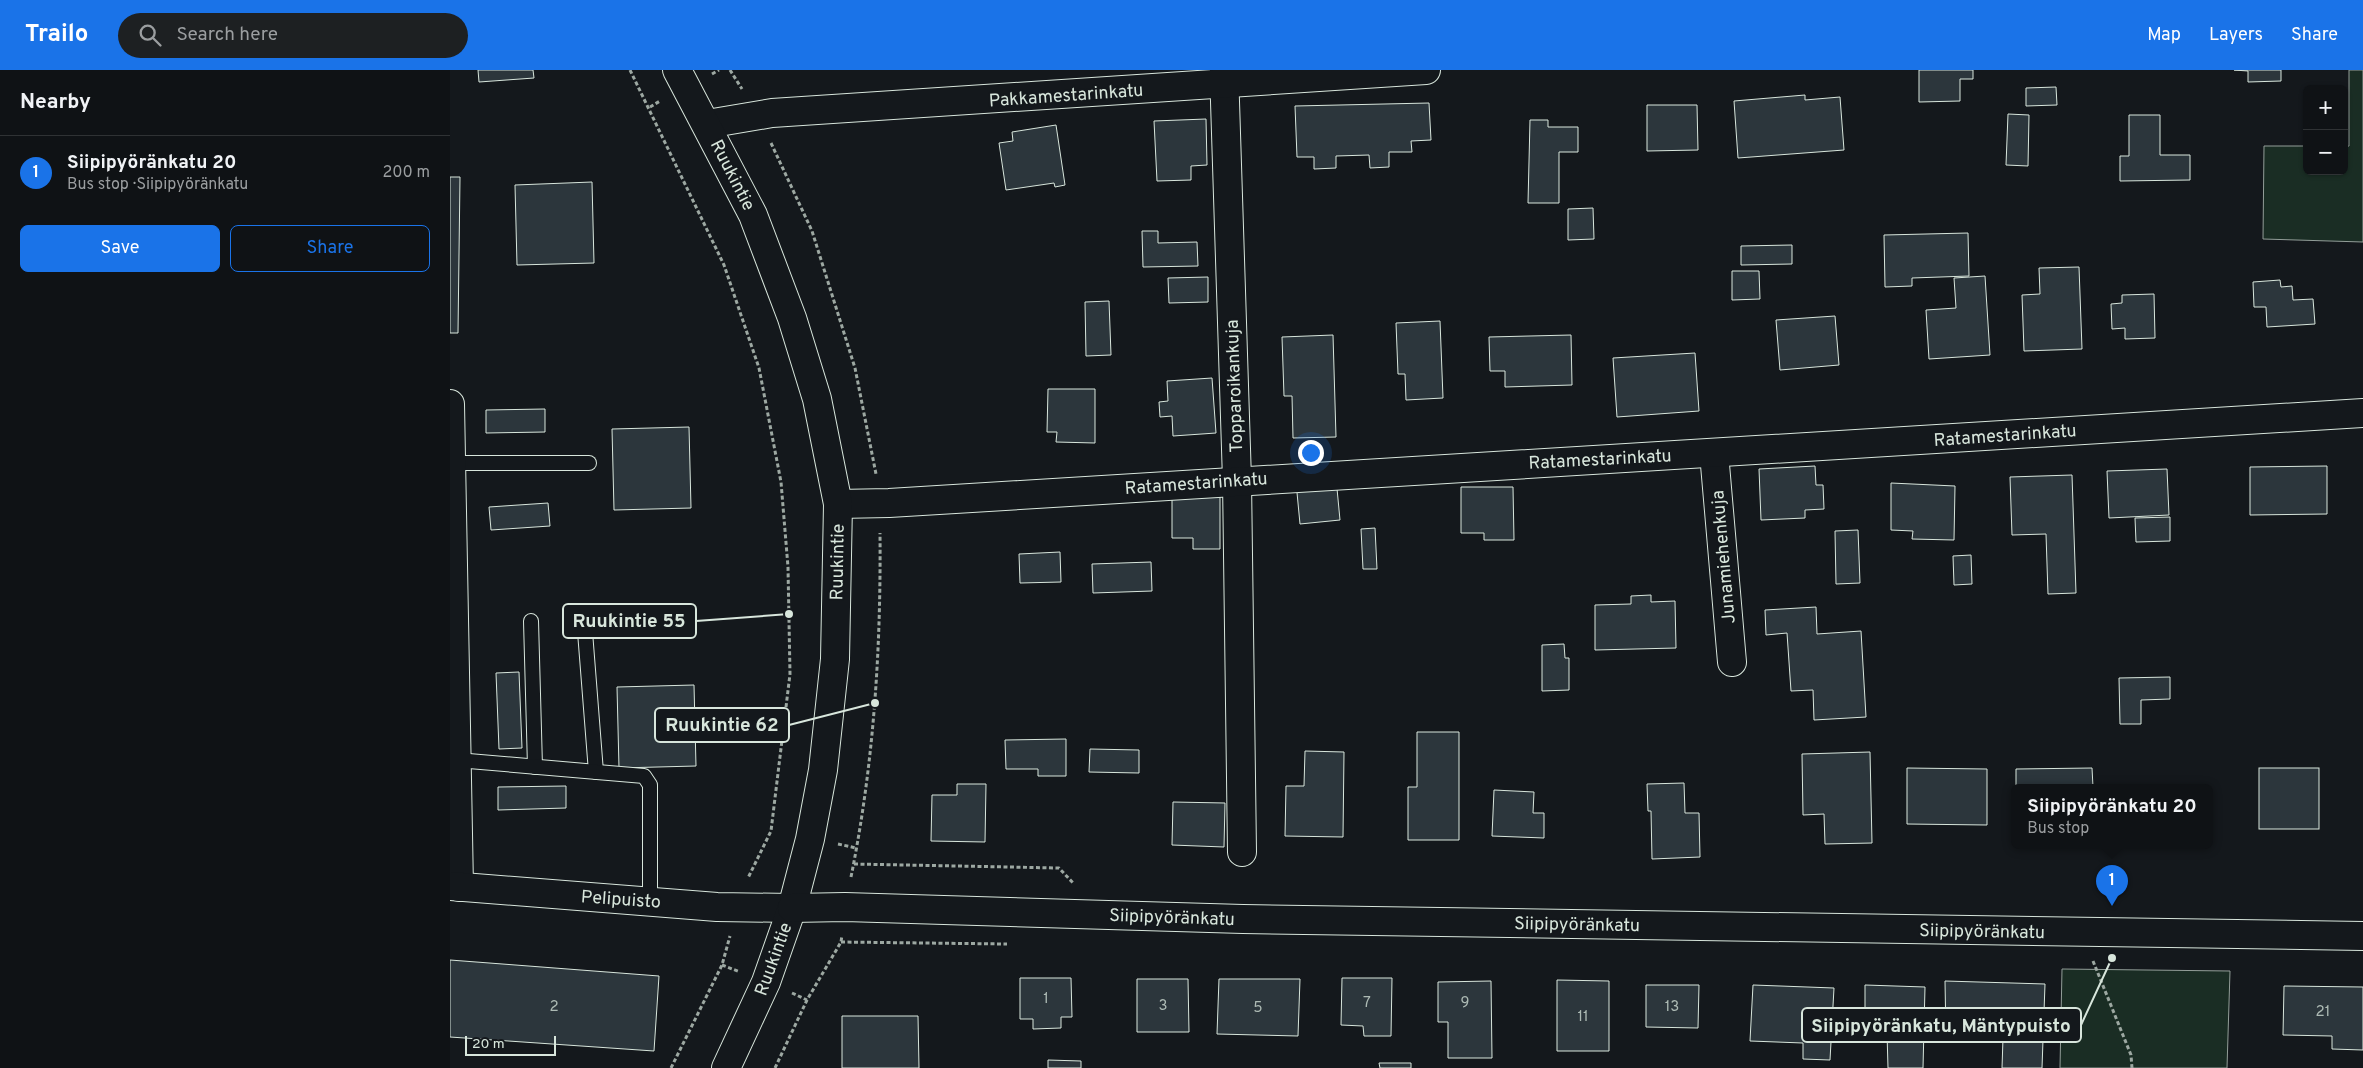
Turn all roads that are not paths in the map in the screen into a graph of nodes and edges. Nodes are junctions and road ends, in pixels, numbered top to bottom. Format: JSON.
{"nodes":[{"id":1,"x":678,"y":70,"type":"edge"},
{"id":2,"x":1426,"y":70,"type":"edge"},
{"id":3,"x":1224,"y":77,"type":"edge"},
{"id":4,"x":707,"y":124,"type":"junction"},
{"id":5,"x":450,"y":404,"type":"edge"},
{"id":6,"x":2363,"y":413,"type":"edge"},
{"id":7,"x":1714,"y":453,"type":"junction"},
{"id":8,"x":450,"y":463,"type":"edge"},
{"id":9,"x":589,"y":463,"type":"dead end"},
{"id":10,"x":1237,"y":480,"type":"junction"},
{"id":11,"x":838,"y":504,"type":"junction"},
{"id":12,"x":584,"y":618,"type":"dead end"},
{"id":13,"x":531,"y":620,"type":"dead end"},
{"id":14,"x":1732,"y":662,"type":"dead end"},
{"id":15,"x":457,"y":760,"type":"junction"},
{"id":16,"x":535,"y":767,"type":"junction"},
{"id":17,"x":596,"y":772,"type":"junction"},
{"id":18,"x":1242,"y":852,"type":"dead end"},
{"id":19,"x":454,"y":886,"type":"edge"},
{"id":20,"x":650,"y":902,"type":"junction"},
{"id":21,"x":792,"y":908,"type":"junction"},
{"id":22,"x":2363,"y":936,"type":"edge"},
{"id":23,"x":726,"y":1068,"type":"edge"}],
"edges":[{"from":1,"to":4,"type":"street","name":"Ruukintie"},
{"from":2,"to":3,"type":"street","name":"Pakkamestarinkatu"},
{"from":3,"to":4,"type":"street","name":"Pakkamestarinkatu"},
{"from":3,"to":10,"type":"street","name":"Topparoikankuja"},
{"from":4,"to":11,"type":"street","name":"Ruukintie"},
{"from":5,"to":8,"type":"street"},
{"from":6,"to":7,"type":"street","name":"Ratamestarinkatu"},
{"from":7,"to":10,"type":"street","name":"Ratamestarinkatu"},
{"from":7,"to":14,"type":"street","name":"Junamiehenkuja"},
{"from":8,"to":9,"type":"lane"},
{"from":8,"to":15,"type":"street"},
{"from":10,"to":11,"type":"street","name":"Ratamestarinkatu"},
{"from":10,"to":18,"type":"street","name":"Topparoikankuja"},
{"from":11,"to":21,"type":"street","name":"Ruukintie"},
{"from":12,"to":17,"type":"lane"},
{"from":13,"to":16,"type":"lane"},
{"from":15,"to":16,"type":"lane"},
{"from":15,"to":19,"type":"street"},
{"from":16,"to":17,"type":"lane"},
{"from":17,"to":20,"type":"lane"},
{"from":19,"to":20,"type":"street","name":"Pelipuisto"},
{"from":20,"to":21,"type":"street","name":"Pelipuisto"},
{"from":21,"to":22,"type":"street","name":"Siipipyöränkatu"},
{"from":21,"to":23,"type":"street","name":"Ruukintie"}]}
